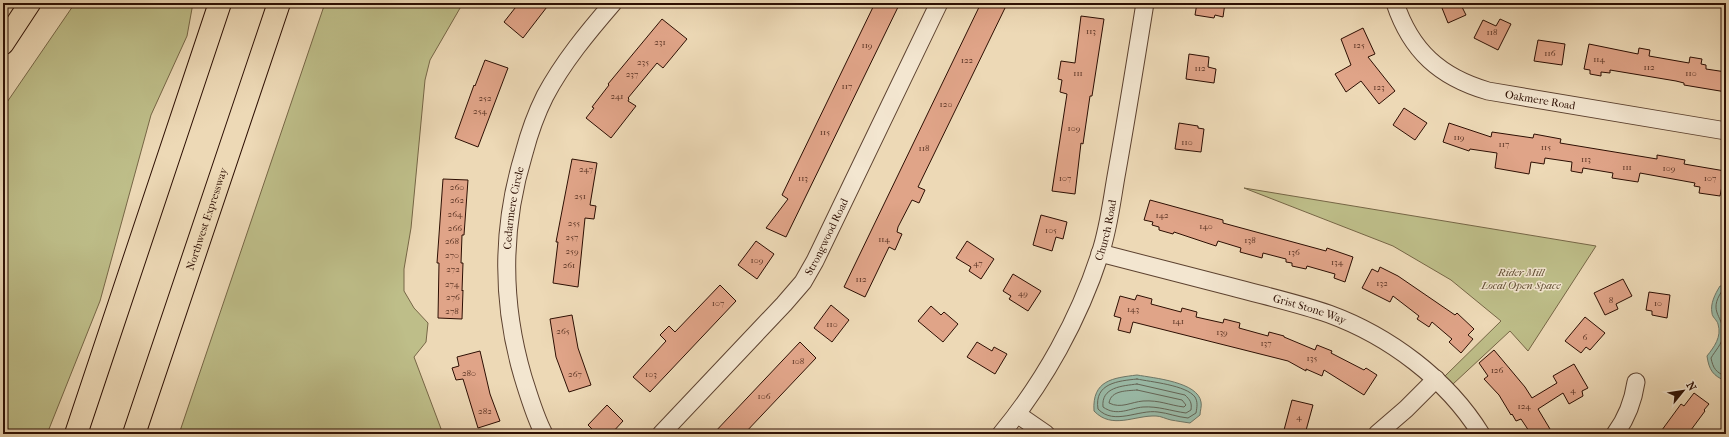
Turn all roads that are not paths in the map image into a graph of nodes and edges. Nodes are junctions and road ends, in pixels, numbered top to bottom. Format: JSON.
{"nodes":[{"id":1,"x":30,"y":3,"type":"edge"},
{"id":2,"x":220,"y":3,"type":"edge"},
{"id":3,"x":279,"y":3,"type":"edge"},
{"id":4,"x":613,"y":3,"type":"edge"},
{"id":5,"x":939,"y":3,"type":"edge"},
{"id":6,"x":1145,"y":3,"type":"edge"},
{"id":7,"x":1395,"y":3,"type":"edge"},
{"id":8,"x":3,"y":44,"type":"edge"},
{"id":9,"x":1726,"y":131,"type":"edge"},
{"id":10,"x":1100,"y":253,"type":"junction"},
{"id":11,"x":1436,"y":379,"type":"junction"},
{"id":12,"x":1636,"y":382,"type":"dead end"},
{"id":13,"x":1018,"y":414,"type":"junction"},
{"id":14,"x":76,"y":434,"type":"edge"},
{"id":15,"x":134,"y":434,"type":"edge"},
{"id":16,"x":544,"y":434,"type":"edge"},
{"id":17,"x":661,"y":434,"type":"edge"},
{"id":18,"x":1001,"y":434,"type":"edge"},
{"id":19,"x":1046,"y":434,"type":"edge"},
{"id":20,"x":1377,"y":434,"type":"edge"},
{"id":21,"x":1481,"y":434,"type":"edge"},
{"id":22,"x":1614,"y":434,"type":"edge"}],
"edges":[{"from":1,"to":8,"type":"main road"},
{"from":2,"to":14,"type":"highway"},
{"from":3,"to":15,"type":"highway","name":"Northwest Expressway"},
{"from":4,"to":16,"type":"street","name":"Cedarmere Circle"},
{"from":5,"to":17,"type":"street","name":"Strongwood Road"},
{"from":6,"to":10,"type":"street","name":"Church Road"},
{"from":7,"to":9,"type":"street","name":"Oakmere Road"},
{"from":10,"to":11,"type":"street","name":"Grist Stone Way"},
{"from":10,"to":13,"type":"street","name":"Church Road"},
{"from":11,"to":20,"type":"street"},
{"from":11,"to":21,"type":"street","name":"Grist Stone Way"},
{"from":12,"to":22,"type":"street"},
{"from":13,"to":18,"type":"street","name":"Church Road"},
{"from":13,"to":19,"type":"street"}]}
